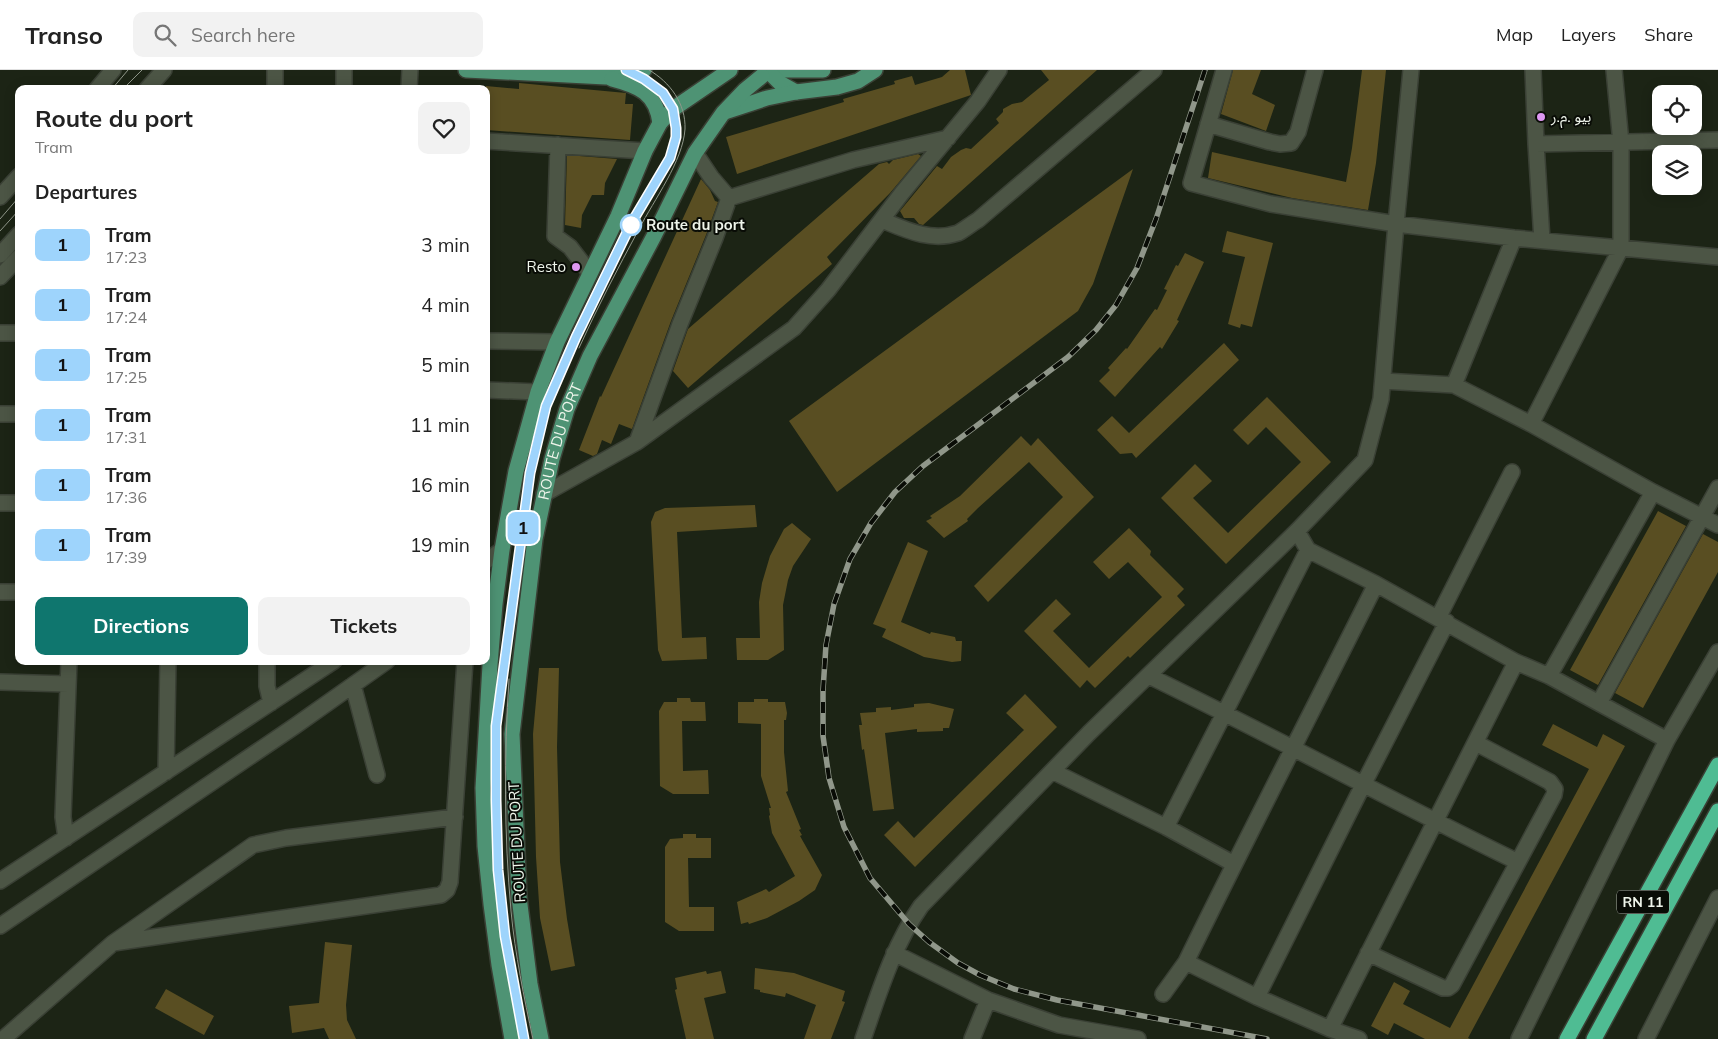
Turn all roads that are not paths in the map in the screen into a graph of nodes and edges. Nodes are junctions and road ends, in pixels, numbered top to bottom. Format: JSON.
{"nodes":[{"id":1,"x":113,"y":70,"type":"edge"},
{"id":2,"x":164,"y":70,"type":"edge"},
{"id":3,"x":275,"y":70,"type":"edge"},
{"id":4,"x":344,"y":70,"type":"edge"},
{"id":5,"x":410,"y":70,"type":"edge"},
{"id":6,"x":466,"y":70,"type":"edge"},
{"id":7,"x":644,"y":70,"type":"edge"},
{"id":8,"x":730,"y":70,"type":"edge"},
{"id":9,"x":746,"y":70,"type":"edge"},
{"id":10,"x":823,"y":70,"type":"edge"},
{"id":11,"x":875,"y":70,"type":"edge"},
{"id":12,"x":999,"y":70,"type":"edge"},
{"id":13,"x":1154,"y":70,"type":"edge"},
{"id":14,"x":1224,"y":70,"type":"edge"},
{"id":15,"x":1315,"y":70,"type":"edge"},
{"id":16,"x":1411,"y":70,"type":"edge"},
{"id":17,"x":1533,"y":70,"type":"edge"},
{"id":18,"x":1614,"y":70,"type":"edge"},
{"id":19,"x":775,"y":73,"type":"edge"},
{"id":20,"x":606,"y":78,"type":"junction"},
{"id":21,"x":100,"y":85,"type":"edge"},
{"id":22,"x":151,"y":85,"type":"edge"},
{"id":23,"x":275,"y":85,"type":"edge"},
{"id":24,"x":344,"y":85,"type":"edge"},
{"id":25,"x":409,"y":85,"type":"edge"},
{"id":26,"x":796,"y":92,"type":"junction"},
{"id":27,"x":723,"y":112,"type":"junction"},
{"id":28,"x":660,"y":123,"type":"junction"},
{"id":29,"x":1208,"y":124,"type":"junction"},
{"id":30,"x":948,"y":138,"type":"junction"},
{"id":31,"x":490,"y":140,"type":"edge"},
{"id":32,"x":1718,"y":140,"type":"edge"},
{"id":33,"x":1621,"y":143,"type":"junction"},
{"id":34,"x":1536,"y":144,"type":"junction"},
{"id":35,"x":558,"y":145,"type":"junction"},
{"id":36,"x":645,"y":151,"type":"junction"},
{"id":37,"x":695,"y":153,"type":"junction"},
{"id":38,"x":15,"y":180,"type":"edge"},
{"id":39,"x":0,"y":197,"type":"edge"},
{"id":40,"x":729,"y":198,"type":"junction"},
{"id":41,"x":882,"y":220,"type":"junction"},
{"id":42,"x":1396,"y":224,"type":"junction"},
{"id":43,"x":15,"y":238,"type":"edge"},
{"id":44,"x":1514,"y":238,"type":"junction"},
{"id":45,"x":1542,"y":240,"type":"junction"},
{"id":46,"x":1621,"y":248,"type":"junction"},
{"id":47,"x":0,"y":255,"type":"edge"},
{"id":48,"x":1718,"y":257,"type":"edge"},
{"id":49,"x":15,"y":261,"type":"edge"},
{"id":50,"x":590,"y":273,"type":"junction"},
{"id":51,"x":0,"y":277,"type":"edge"},
{"id":52,"x":0,"y":332,"type":"edge"},
{"id":53,"x":15,"y":333,"type":"edge"},
{"id":54,"x":490,"y":341,"type":"edge"},
{"id":55,"x":557,"y":342,"type":"junction"},
{"id":56,"x":1383,"y":381,"type":"junction"},
{"id":57,"x":1454,"y":385,"type":"junction"},
{"id":58,"x":490,"y":390,"type":"edge"},
{"id":59,"x":538,"y":392,"type":"junction"},
{"id":60,"x":0,"y":414,"type":"edge"},
{"id":61,"x":15,"y":414,"type":"edge"},
{"id":62,"x":1531,"y":424,"type":"junction"},
{"id":63,"x":636,"y":442,"type":"junction"},
{"id":64,"x":1512,"y":472,"type":"dead end"},
{"id":65,"x":1718,"y":488,"type":"edge"},
{"id":66,"x":1653,"y":492,"type":"junction"},
{"id":67,"x":544,"y":494,"type":"junction"},
{"id":68,"x":0,"y":503,"type":"edge"},
{"id":69,"x":15,"y":503,"type":"edge"},
{"id":70,"x":1702,"y":517,"type":"junction"},
{"id":71,"x":1718,"y":525,"type":"edge"},
{"id":72,"x":1297,"y":531,"type":"junction"},
{"id":73,"x":502,"y":550,"type":"junction"},
{"id":74,"x":1308,"y":550,"type":"junction"},
{"id":75,"x":490,"y":558,"type":"edge"},
{"id":76,"x":1376,"y":584,"type":"junction"},
{"id":77,"x":492,"y":589,"type":"edge"},
{"id":78,"x":0,"y":592,"type":"edge"},
{"id":79,"x":15,"y":592,"type":"edge"},
{"id":80,"x":1443,"y":620,"type":"junction"},
{"id":81,"x":1718,"y":652,"type":"edge"},
{"id":82,"x":1516,"y":662,"type":"junction"},
{"id":83,"x":69,"y":665,"type":"edge"},
{"id":84,"x":168,"y":665,"type":"edge"},
{"id":85,"x":267,"y":665,"type":"edge"},
{"id":86,"x":328,"y":665,"type":"edge"},
{"id":87,"x":381,"y":665,"type":"edge"},
{"id":88,"x":464,"y":665,"type":"edge"},
{"id":89,"x":1149,"y":676,"type":"junction"},
{"id":90,"x":1550,"y":676,"type":"junction"},
{"id":91,"x":0,"y":682,"type":"edge"},
{"id":92,"x":68,"y":684,"type":"junction"},
{"id":93,"x":353,"y":685,"type":"junction"},
{"id":94,"x":271,"y":703,"type":"junction"},
{"id":95,"x":1599,"y":703,"type":"junction"},
{"id":96,"x":1225,"y":713,"type":"junction"},
{"id":97,"x":1667,"y":740,"type":"junction"},
{"id":98,"x":1476,"y":743,"type":"junction"},
{"id":99,"x":1294,"y":748,"type":"junction"},
{"id":100,"x":1718,"y":765,"type":"edge"},
{"id":101,"x":1052,"y":771,"type":"junction"},
{"id":102,"x":166,"y":772,"type":"junction"},
{"id":103,"x":377,"y":775,"type":"dead end"},
{"id":104,"x":1363,"y":785,"type":"junction"},
{"id":105,"x":1718,"y":811,"type":"edge"},
{"id":106,"x":456,"y":817,"type":"junction"},
{"id":107,"x":1435,"y":821,"type":"junction"},
{"id":108,"x":1166,"y":827,"type":"junction"},
{"id":109,"x":66,"y":838,"type":"junction"},
{"id":110,"x":1518,"y":862,"type":"junction"},
{"id":111,"x":1234,"y":864,"type":"junction"},
{"id":112,"x":0,"y":881,"type":"edge"},
{"id":113,"x":1718,"y":898,"type":"edge"},
{"id":114,"x":0,"y":926,"type":"edge"},
{"id":115,"x":113,"y":944,"type":"junction"},
{"id":116,"x":894,"y":953,"type":"junction"},
{"id":117,"x":1368,"y":953,"type":"junction"},
{"id":118,"x":1186,"y":962,"type":"junction"},
{"id":119,"x":1163,"y":994,"type":"dead end"},
{"id":120,"x":1257,"y":997,"type":"junction"},
{"id":121,"x":988,"y":1000,"type":"junction"},
{"id":122,"x":1330,"y":1029,"type":"junction"},
{"id":123,"x":1056,"y":1032,"type":"edge"},
{"id":124,"x":4,"y":1039,"type":"edge"},
{"id":125,"x":512,"y":1039,"type":"edge"},
{"id":126,"x":541,"y":1039,"type":"edge"},
{"id":127,"x":863,"y":1039,"type":"edge"},
{"id":128,"x":972,"y":1039,"type":"edge"},
{"id":129,"x":1138,"y":1039,"type":"edge"},
{"id":130,"x":1359,"y":1039,"type":"edge"},
{"id":131,"x":1519,"y":1039,"type":"edge"},
{"id":132,"x":1566,"y":1039,"type":"edge"},
{"id":133,"x":1594,"y":1039,"type":"edge"},
{"id":134,"x":1646,"y":1039,"type":"edge"}],
"edges":[{"from":1,"to":21,"type":"street"},
{"from":2,"to":22,"type":"street"},
{"from":3,"to":23,"type":"street"},
{"from":4,"to":24,"type":"street"},
{"from":5,"to":25,"type":"street"},
{"from":6,"to":20,"type":"main road"},
{"from":7,"to":20,"type":"main road"},
{"from":8,"to":28,"type":"main road","name":"ROUTE DU PORT"},
{"from":9,"to":19,"type":"main road"},
{"from":10,"to":19,"type":"main road"},
{"from":11,"to":26,"type":"main road"},
{"from":12,"to":30,"type":"street"},
{"from":13,"to":41,"type":"street"},
{"from":14,"to":29,"type":"street"},
{"from":15,"to":29,"type":"street"},
{"from":16,"to":42,"type":"street"},
{"from":17,"to":34,"type":"street"},
{"from":18,"to":33,"type":"street"},
{"from":19,"to":26,"type":"main road"},
{"from":19,"to":27,"type":"main road","name":"ROUTE DU PORT"},
{"from":20,"to":28,"type":"main road"},
{"from":26,"to":27,"type":"main road"},
{"from":27,"to":37,"type":"main road","name":"ROUTE DU PORT"},
{"from":28,"to":36,"type":"main road","name":"ROUTE DU PORT"},
{"from":29,"to":42,"type":"street"},
{"from":30,"to":40,"type":"street"},
{"from":30,"to":41,"type":"street"},
{"from":31,"to":35,"type":"street"},
{"from":32,"to":33,"type":"street"},
{"from":33,"to":34,"type":"street"},
{"from":33,"to":46,"type":"street"},
{"from":34,"to":45,"type":"street"},
{"from":35,"to":36,"type":"street"},
{"from":35,"to":50,"type":"street"},
{"from":36,"to":50,"type":"main road","name":"ROUTE DU PORT"},
{"from":37,"to":40,"type":"street"},
{"from":37,"to":67,"type":"main road","name":"ROUTE DU PORT"},
{"from":38,"to":39,"type":"street"},
{"from":40,"to":63,"type":"street"},
{"from":41,"to":63,"type":"street"},
{"from":42,"to":44,"type":"street"},
{"from":42,"to":56,"type":"street"},
{"from":43,"to":47,"type":"street"},
{"from":44,"to":45,"type":"street"},
{"from":44,"to":57,"type":"street"},
{"from":45,"to":46,"type":"street"},
{"from":46,"to":48,"type":"street"},
{"from":46,"to":62,"type":"street"},
{"from":49,"to":51,"type":"street"},
{"from":50,"to":55,"type":"main road","name":"ROUTE DU PORT"},
{"from":52,"to":53,"type":"street"},
{"from":54,"to":55,"type":"street"},
{"from":55,"to":59,"type":"main road","name":"ROUTE DU PORT"},
{"from":56,"to":57,"type":"street"},
{"from":56,"to":72,"type":"street"},
{"from":57,"to":62,"type":"street"},
{"from":58,"to":59,"type":"street"},
{"from":59,"to":73,"type":"main road","name":"ROUTE DU PORT"},
{"from":60,"to":61,"type":"street"},
{"from":62,"to":66,"type":"street"},
{"from":63,"to":67,"type":"street"},
{"from":64,"to":80,"type":"street"},
{"from":65,"to":70,"type":"street"},
{"from":66,"to":70,"type":"street"},
{"from":66,"to":90,"type":"street"},
{"from":67,"to":126,"type":"main road","name":"ROUTE DU PORT"},
{"from":68,"to":69,"type":"street"},
{"from":70,"to":71,"type":"street"},
{"from":70,"to":95,"type":"street"},
{"from":72,"to":74,"type":"street"},
{"from":72,"to":89,"type":"street"},
{"from":73,"to":75,"type":"street"},
{"from":73,"to":77,"type":"main road","name":"ROUTE DU PORT"},
{"from":74,"to":76,"type":"street"},
{"from":74,"to":96,"type":"street"},
{"from":76,"to":80,"type":"street"},
{"from":76,"to":99,"type":"street"},
{"from":77,"to":125,"type":"main road","name":"ROUTE DU PORT"},
{"from":78,"to":79,"type":"street"},
{"from":80,"to":82,"type":"street"},
{"from":80,"to":104,"type":"street"},
{"from":81,"to":97,"type":"street"},
{"from":82,"to":90,"type":"street"},
{"from":82,"to":98,"type":"street"},
{"from":83,"to":92,"type":"street"},
{"from":84,"to":102,"type":"street"},
{"from":85,"to":94,"type":"street"},
{"from":86,"to":94,"type":"street"},
{"from":87,"to":93,"type":"street"},
{"from":88,"to":106,"type":"street"},
{"from":89,"to":96,"type":"street"},
{"from":89,"to":101,"type":"street"},
{"from":90,"to":95,"type":"street"},
{"from":91,"to":92,"type":"street"},
{"from":92,"to":109,"type":"street"},
{"from":93,"to":103,"type":"street"},
{"from":93,"to":114,"type":"street"},
{"from":94,"to":102,"type":"street"},
{"from":95,"to":97,"type":"street"},
{"from":96,"to":99,"type":"street"},
{"from":96,"to":108,"type":"street"},
{"from":97,"to":131,"type":"street"},
{"from":98,"to":107,"type":"street"},
{"from":98,"to":110,"type":"street"},
{"from":99,"to":104,"type":"street"},
{"from":99,"to":111,"type":"street"},
{"from":100,"to":132,"type":"highway","number":"RN 11"},
{"from":101,"to":108,"type":"street"},
{"from":101,"to":116,"type":"street"},
{"from":102,"to":109,"type":"street"},
{"from":104,"to":107,"type":"street"},
{"from":104,"to":120,"type":"street"},
{"from":105,"to":133,"type":"highway","number":"RN 11"},
{"from":106,"to":115,"type":"street"},
{"from":106,"to":115,"type":"street"},
{"from":107,"to":110,"type":"street"},
{"from":107,"to":117,"type":"street"},
{"from":108,"to":111,"type":"street"},
{"from":109,"to":112,"type":"street"},
{"from":110,"to":117,"type":"street"},
{"from":111,"to":118,"type":"street"},
{"from":113,"to":134,"type":"street"},
{"from":115,"to":124,"type":"street"},
{"from":116,"to":121,"type":"street"},
{"from":116,"to":127,"type":"street"},
{"from":117,"to":122,"type":"street"},
{"from":118,"to":119,"type":"street"},
{"from":118,"to":120,"type":"street"},
{"from":120,"to":122,"type":"street"},
{"from":121,"to":123,"type":"street"},
{"from":121,"to":128,"type":"street"},
{"from":122,"to":130,"type":"street"},
{"from":123,"to":129,"type":"street"}]}
